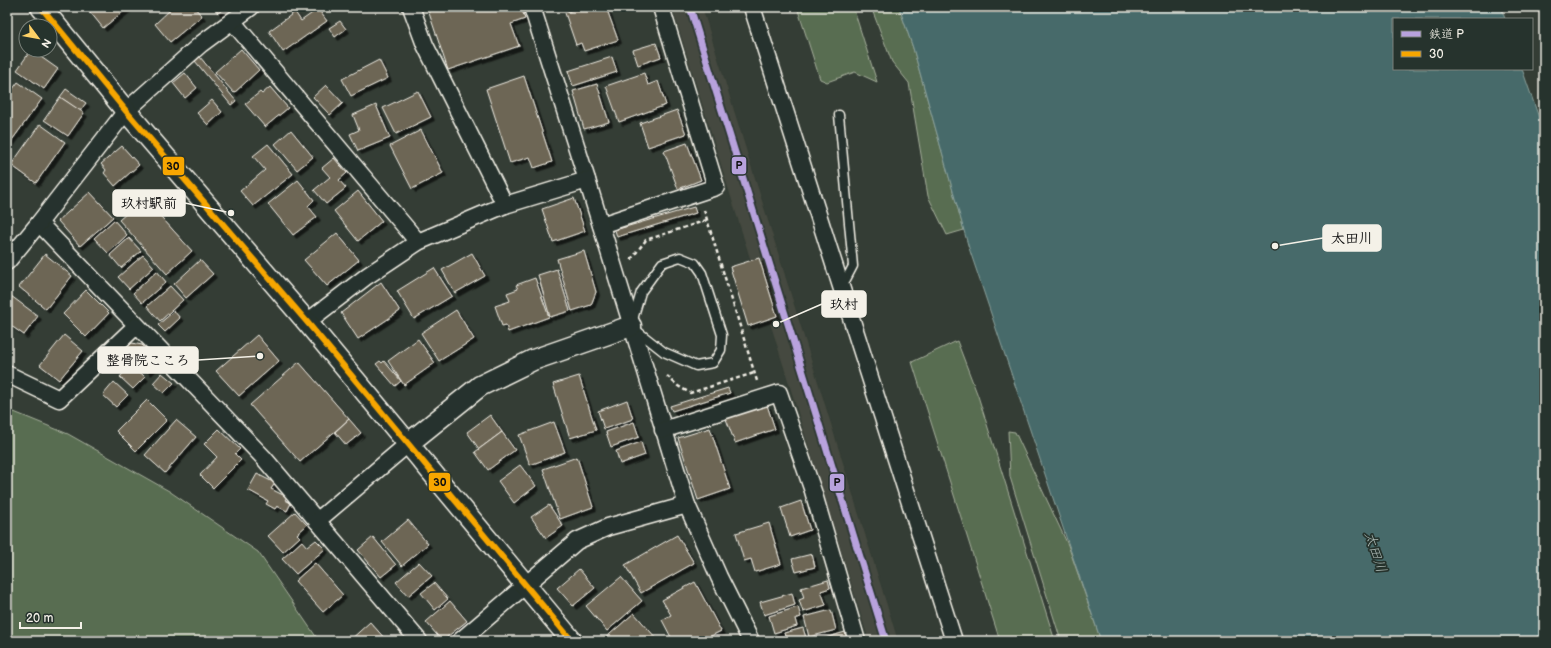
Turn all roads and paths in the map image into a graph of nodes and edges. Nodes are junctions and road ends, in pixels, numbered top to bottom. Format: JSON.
{"nodes":[{"id":1,"x":41,"y":7,"type":"edge"},
{"id":2,"x":251,"y":7,"type":"edge"},
{"id":3,"x":411,"y":7,"type":"edge"},
{"id":4,"x":532,"y":7,"type":"edge"},
{"id":5,"x":661,"y":7,"type":"edge"},
{"id":6,"x":752,"y":7,"type":"edge"},
{"id":7,"x":232,"y":21,"type":"junction"},
{"id":8,"x":126,"y":111,"type":"junction"},
{"id":9,"x":839,"y":115,"type":"dead end"},
{"id":10,"x":586,"y":180,"type":"junction"},
{"id":11,"x":699,"y":192,"type":"junction"},
{"id":12,"x":506,"y":205,"type":"junction"},
{"id":13,"x":707,"y":220,"type":"junction"},
{"id":14,"x":39,"y":223,"type":"junction"},
{"id":15,"x":601,"y":225,"type":"junction"},
{"id":16,"x":418,"y":242,"type":"junction"},
{"id":17,"x":7,"y":262,"type":"edge"},
{"id":18,"x":631,"y":265,"type":"dead end"},
{"id":19,"x":841,"y":288,"type":"junction"},
{"id":20,"x":308,"y":322,"type":"junction"},
{"id":21,"x":136,"y":326,"type":"junction"},
{"id":22,"x":631,"y":326,"type":"junction"},
{"id":23,"x":664,"y":373,"type":"dead end"},
{"id":24,"x":754,"y":373,"type":"junction"},
{"id":25,"x":7,"y":374,"type":"edge"},
{"id":26,"x":762,"y":398,"type":"junction"},
{"id":27,"x":664,"y":430,"type":"junction"},
{"id":28,"x":409,"y":443,"type":"junction"},
{"id":29,"x":687,"y":505,"type":"junction"},
{"id":30,"x":317,"y":520,"type":"junction"},
{"id":31,"x":526,"y":586,"type":"junction"},
{"id":32,"x":419,"y":641,"type":"edge"},
{"id":33,"x":460,"y":641,"type":"edge"},
{"id":34,"x":572,"y":641,"type":"edge"},
{"id":35,"x":751,"y":641,"type":"edge"},
{"id":36,"x":857,"y":641,"type":"edge"},
{"id":37,"x":954,"y":641,"type":"edge"}],
"edges":[{"from":1,"to":8,"type":"street"},
{"from":2,"to":7,"type":"street"},
{"from":3,"to":12,"type":"street"},
{"from":4,"to":10,"type":"street"},
{"from":5,"to":11,"type":"street"},
{"from":6,"to":19,"type":"street"},
{"from":7,"to":8,"type":"street"},
{"from":7,"to":16,"type":"street"},
{"from":8,"to":14,"type":"street"},
{"from":8,"to":20,"type":"street"},
{"from":9,"to":19,"type":"lane"},
{"from":10,"to":12,"type":"street"},
{"from":10,"to":15,"type":"street"},
{"from":11,"to":13,"type":"path"},
{"from":11,"to":15,"type":"street"},
{"from":12,"to":16,"type":"street"},
{"from":13,"to":18,"type":"path"},
{"from":13,"to":24,"type":"path"},
{"from":14,"to":17,"type":"street"},
{"from":14,"to":21,"type":"street"},
{"from":15,"to":22,"type":"street"},
{"from":16,"to":20,"type":"street"},
{"from":19,"to":37,"type":"street"},
{"from":20,"to":28,"type":"street"},
{"from":21,"to":25,"type":"street"},
{"from":21,"to":30,"type":"street"},
{"from":22,"to":22,"type":"lane"},
{"from":22,"to":27,"type":"street"},
{"from":22,"to":28,"type":"street"},
{"from":23,"to":24,"type":"path"},
{"from":24,"to":26,"type":"path"},
{"from":26,"to":27,"type":"street"},
{"from":26,"to":36,"type":"street"},
{"from":27,"to":29,"type":"street"},
{"from":28,"to":30,"type":"street"},
{"from":28,"to":31,"type":"street"},
{"from":29,"to":31,"type":"street"},
{"from":29,"to":35,"type":"street"},
{"from":30,"to":32,"type":"street"},
{"from":31,"to":33,"type":"street"},
{"from":31,"to":34,"type":"street"}]}
